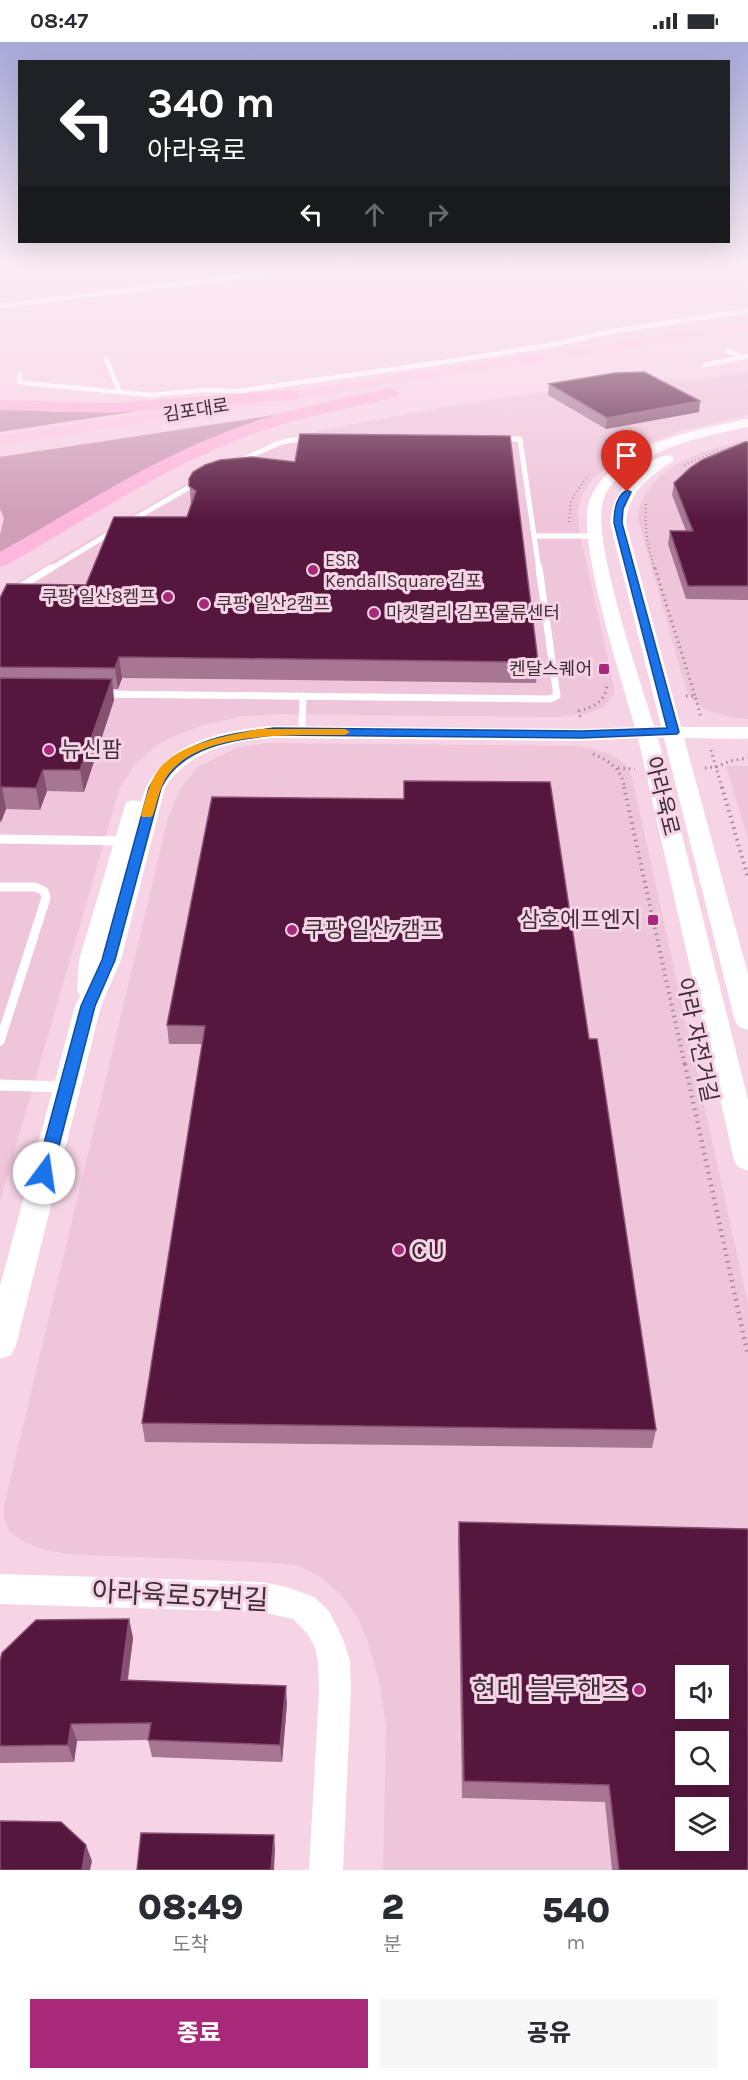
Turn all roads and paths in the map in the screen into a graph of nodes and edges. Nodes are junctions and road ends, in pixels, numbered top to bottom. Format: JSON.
{"nodes":[{"id":1,"x":523,"y":348,"type":"edge"},
{"id":2,"x":596,"y":348,"type":"edge"},
{"id":3,"x":706,"y":348,"type":"edge"},
{"id":4,"x":729,"y":348,"type":"edge"},
{"id":5,"x":745,"y":357,"type":"edge"},
{"id":6,"x":106,"y":359,"type":"dead end"},
{"id":7,"x":704,"y":365,"type":"dead end"},
{"id":8,"x":582,"y":366,"type":"dead end"},
{"id":9,"x":551,"y":367,"type":"junction"},
{"id":10,"x":20,"y":375,"type":"dead end"},
{"id":11,"x":120,"y":392,"type":"junction"},
{"id":12,"x":391,"y":393,"type":"junction"},
{"id":13,"x":292,"y":395,"type":"junction"},
{"id":14,"x":0,"y":405,"type":"edge"},
{"id":15,"x":748,"y":423,"type":"edge"},
{"id":16,"x":748,"y":433,"type":"edge"},
{"id":17,"x":324,"y":437,"type":"edge"},
{"id":18,"x":486,"y":438,"type":"edge"},
{"id":19,"x":0,"y":441,"type":"edge"},
{"id":20,"x":748,"y":443,"type":"edge"},
{"id":21,"x":0,"y":451,"type":"edge"},
{"id":22,"x":226,"y":467,"type":"edge"},
{"id":23,"x":680,"y":467,"type":"dead end"},
{"id":24,"x":210,"y":475,"type":"edge"},
{"id":25,"x":648,"y":500,"type":"dead end"},
{"id":26,"x":535,"y":536,"type":"junction"},
{"id":27,"x":595,"y":536,"type":"junction"},
{"id":28,"x":0,"y":561,"type":"edge"},
{"id":29,"x":0,"y":599,"type":"edge"},
{"id":30,"x":93,"y":694,"type":"edge"},
{"id":31,"x":303,"y":696,"type":"junction"},
{"id":32,"x":695,"y":696,"type":"dead end"},
{"id":33,"x":302,"y":724,"type":"junction"},
{"id":34,"x":646,"y":732,"type":"junction"},
{"id":35,"x":674,"y":732,"type":"junction"},
{"id":36,"x":748,"y":733,"type":"edge"},
{"id":37,"x":585,"y":752,"type":"dead end"},
{"id":38,"x":748,"y":758,"type":"edge"},
{"id":39,"x":0,"y":839,"type":"edge"},
{"id":40,"x":122,"y":841,"type":"junction"},
{"id":41,"x":748,"y":878,"type":"edge"},
{"id":42,"x":0,"y":887,"type":"edge"},
{"id":43,"x":88,"y":1006,"type":"junction"},
{"id":44,"x":748,"y":1021,"type":"edge"},
{"id":45,"x":0,"y":1041,"type":"edge"},
{"id":46,"x":0,"y":1085,"type":"edge"},
{"id":47,"x":66,"y":1087,"type":"junction"},
{"id":48,"x":748,"y":1160,"type":"edge"},
{"id":49,"x":0,"y":1345,"type":"edge"},
{"id":50,"x":748,"y":1356,"type":"edge"},
{"id":51,"x":0,"y":1589,"type":"edge"},
{"id":52,"x":326,"y":1870,"type":"edge"}],
"edges":[{"from":1,"to":11,"type":"lane","name":"김포대로"},
{"from":2,"to":13,"type":"main road","name":"김포대로"},
{"from":3,"to":9,"type":"main road","name":"김포대로"},
{"from":4,"to":5,"type":"lane"},
{"from":5,"to":7,"type":"lane"},
{"from":6,"to":11,"type":"lane"},
{"from":8,"to":9,"type":"main road"},
{"from":9,"to":12,"type":"main road","name":"김포대로"},
{"from":10,"to":11,"type":"lane","name":"김포대로"},
{"from":12,"to":21,"type":"main road","name":"김포대로"},
{"from":12,"to":28,"type":"highway"},
{"from":13,"to":14,"type":"highway"},
{"from":13,"to":19,"type":"main road","name":"김포대로"},
{"from":15,"to":27,"type":"street","name":"아라육로"},
{"from":16,"to":35,"type":"street","name":"아라육로"},
{"from":17,"to":22,"type":"lane"},
{"from":18,"to":26,"type":"lane"},
{"from":20,"to":23,"type":"path"},
{"from":24,"to":29,"type":"lane"},
{"from":25,"to":32,"type":"path"},
{"from":26,"to":27,"type":"lane"},
{"from":26,"to":31,"type":"lane"},
{"from":27,"to":34,"type":"street","name":"아라육로"},
{"from":30,"to":31,"type":"lane"},
{"from":31,"to":33,"type":"lane"},
{"from":33,"to":34,"type":"street"},
{"from":33,"to":40,"type":"street"},
{"from":34,"to":35,"type":"street"},
{"from":34,"to":43,"type":"street"},
{"from":34,"to":48,"type":"street","name":"아라육로"},
{"from":35,"to":36,"type":"street"},
{"from":35,"to":44,"type":"street","name":"아라육로"},
{"from":37,"to":50,"type":"path","name":"아라 자전거길"},
{"from":38,"to":41,"type":"path"},
{"from":39,"to":40,"type":"lane"},
{"from":40,"to":43,"type":"street"},
{"from":42,"to":45,"type":"lane"},
{"from":43,"to":47,"type":"street"},
{"from":46,"to":47,"type":"lane"},
{"from":47,"to":49,"type":"street"},
{"from":51,"to":52,"type":"street","name":"아라육로57번길"}]}
